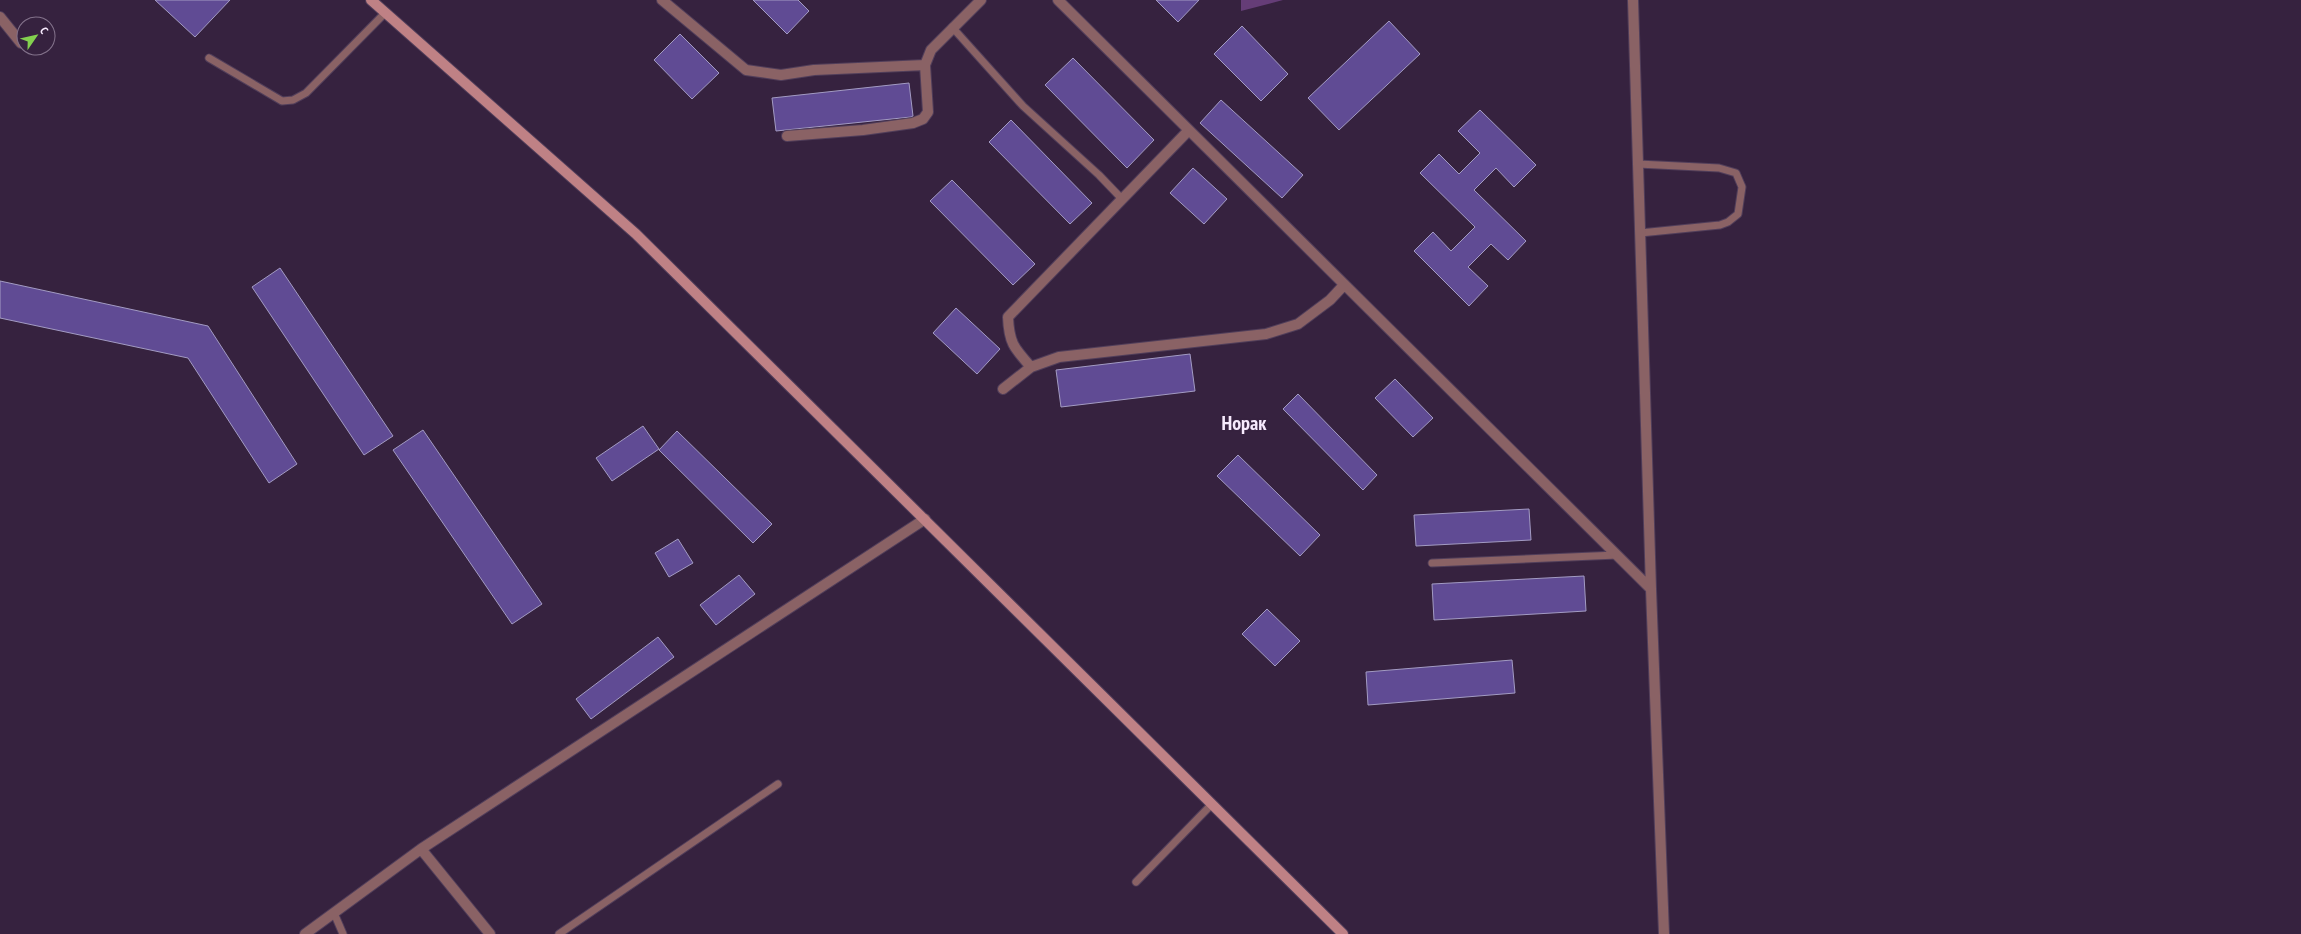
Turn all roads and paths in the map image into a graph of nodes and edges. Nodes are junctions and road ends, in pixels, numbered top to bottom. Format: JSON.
{"nodes":[{"id":1,"x":371,"y":0,"type":"edge"},
{"id":2,"x":662,"y":0,"type":"edge"},
{"id":3,"x":981,"y":0,"type":"edge"},
{"id":4,"x":1058,"y":0,"type":"edge"},
{"id":5,"x":1632,"y":0,"type":"edge"},
{"id":6,"x":386,"y":13,"type":"junction"},
{"id":7,"x":0,"y":17,"type":"edge"},
{"id":8,"x":952,"y":27,"type":"junction"},
{"id":9,"x":16,"y":36,"type":"edge"},
{"id":10,"x":209,"y":58,"type":"dead end"},
{"id":11,"x":925,"y":65,"type":"junction"},
{"id":12,"x":1188,"y":130,"type":"junction"},
{"id":13,"x":787,"y":136,"type":"dead end"},
{"id":14,"x":1638,"y":164,"type":"junction"},
{"id":15,"x":1122,"y":199,"type":"junction"},
{"id":16,"x":1640,"y":233,"type":"junction"},
{"id":17,"x":1344,"y":285,"type":"junction"},
{"id":18,"x":1031,"y":367,"type":"junction"},
{"id":19,"x":1003,"y":389,"type":"dead end"},
{"id":20,"x":925,"y":519,"type":"junction"},
{"id":21,"x":1617,"y":555,"type":"junction"},
{"id":22,"x":1432,"y":564,"type":"dead end"},
{"id":23,"x":1651,"y":589,"type":"junction"},
{"id":24,"x":778,"y":784,"type":"dead end"},
{"id":25,"x":1212,"y":804,"type":"junction"},
{"id":26,"x":421,"y":849,"type":"junction"},
{"id":27,"x":1136,"y":882,"type":"dead end"},
{"id":28,"x":334,"y":913,"type":"junction"},
{"id":29,"x":305,"y":934,"type":"edge"},
{"id":30,"x":343,"y":934,"type":"edge"},
{"id":31,"x":490,"y":934,"type":"edge"},
{"id":32,"x":558,"y":934,"type":"edge"},
{"id":33,"x":1344,"y":934,"type":"edge"},
{"id":34,"x":1664,"y":934,"type":"edge"}],
"edges":[{"from":1,"to":6,"type":"main road"},
{"from":2,"to":11,"type":"street"},
{"from":3,"to":8,"type":"street"},
{"from":4,"to":12,"type":"street"},
{"from":5,"to":14,"type":"street"},
{"from":6,"to":10,"type":"lane"},
{"from":6,"to":20,"type":"main road"},
{"from":7,"to":9,"type":"street"},
{"from":8,"to":11,"type":"street"},
{"from":8,"to":15,"type":"lane"},
{"from":11,"to":13,"type":"street"},
{"from":12,"to":15,"type":"street"},
{"from":12,"to":17,"type":"street"},
{"from":14,"to":16,"type":"street"},
{"from":14,"to":16,"type":"lane"},
{"from":15,"to":18,"type":"street"},
{"from":16,"to":23,"type":"street"},
{"from":17,"to":18,"type":"street"},
{"from":17,"to":21,"type":"street"},
{"from":18,"to":19,"type":"street"},
{"from":20,"to":25,"type":"main road"},
{"from":20,"to":26,"type":"street"},
{"from":21,"to":22,"type":"lane"},
{"from":21,"to":23,"type":"street"},
{"from":23,"to":34,"type":"street"},
{"from":24,"to":32,"type":"lane"},
{"from":25,"to":27,"type":"lane"},
{"from":25,"to":33,"type":"main road"},
{"from":26,"to":28,"type":"street"},
{"from":26,"to":31,"type":"street"},
{"from":28,"to":29,"type":"street"},
{"from":28,"to":30,"type":"lane"}]}
